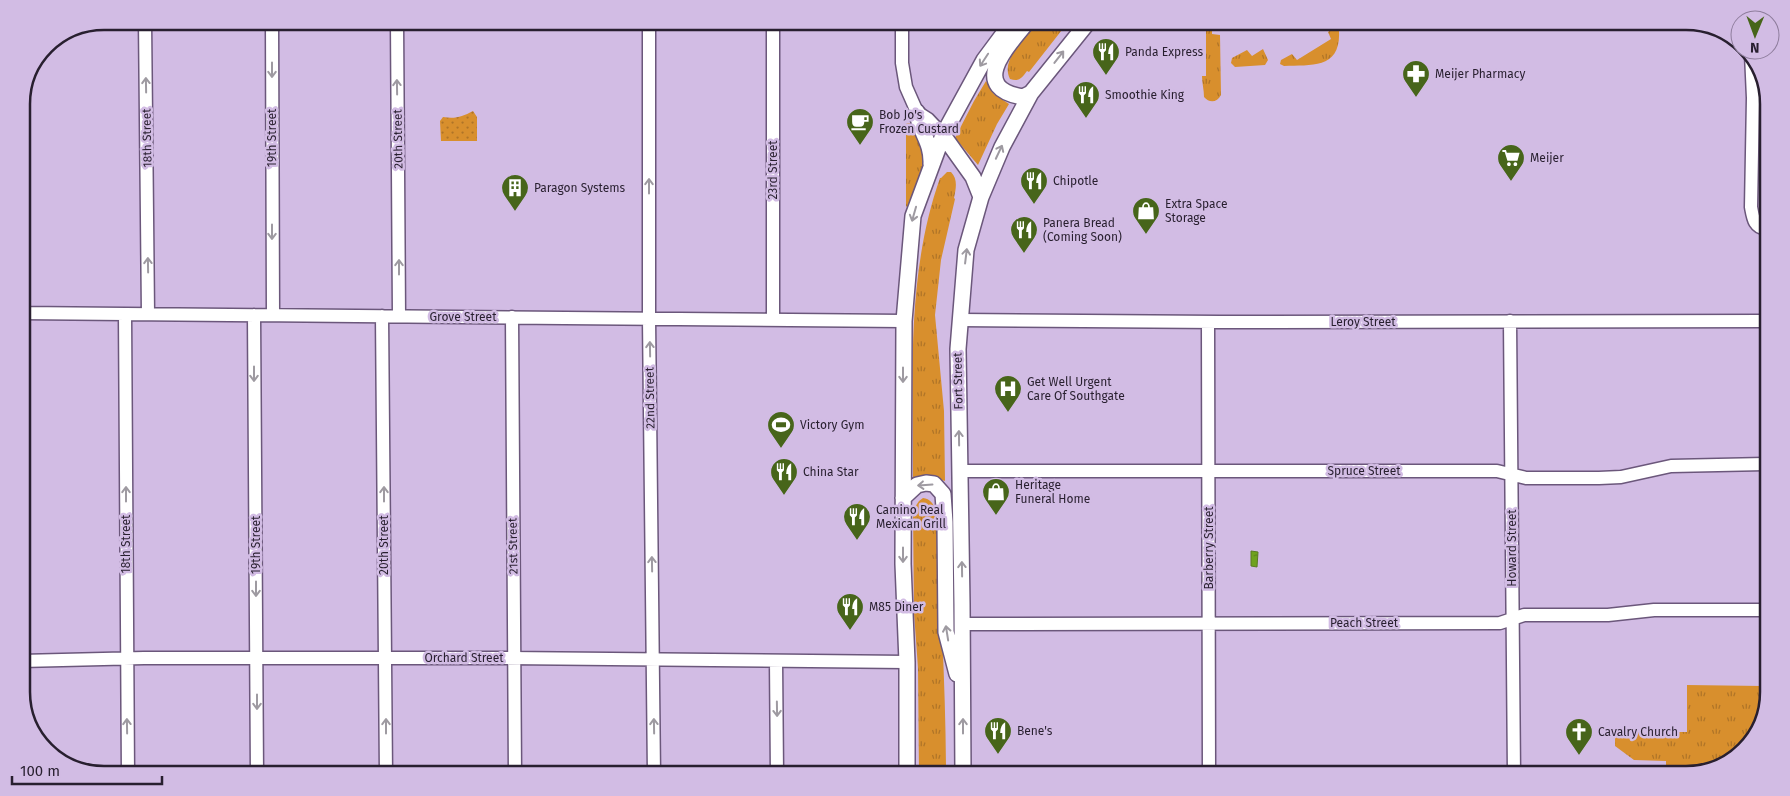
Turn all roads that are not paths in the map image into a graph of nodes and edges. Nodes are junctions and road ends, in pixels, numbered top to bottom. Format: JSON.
{"nodes":[{"id":1,"x":146,"y":30,"type":"edge"},
{"id":2,"x":272,"y":30,"type":"edge"},
{"id":3,"x":396,"y":30,"type":"edge"},
{"id":4,"x":649,"y":30,"type":"edge"},
{"id":5,"x":774,"y":30,"type":"edge"},
{"id":6,"x":902,"y":30,"type":"edge"},
{"id":7,"x":1006,"y":30,"type":"edge"},
{"id":8,"x":1021,"y":30,"type":"edge"},
{"id":9,"x":1077,"y":30,"type":"edge"},
{"id":10,"x":1081,"y":30,"type":"edge"},
{"id":11,"x":1075,"y":37,"type":"junction"},
{"id":12,"x":1752,"y":70,"type":"edge"},
{"id":13,"x":1031,"y":93,"type":"junction"},
{"id":14,"x":917,"y":112,"type":"junction"},
{"id":15,"x":943,"y":134,"type":"junction"},
{"id":16,"x":931,"y":168,"type":"junction"},
{"id":17,"x":980,"y":197,"type":"junction"},
{"id":18,"x":1760,"y":226,"type":"edge"},
{"id":19,"x":30,"y":313,"type":"edge"},
{"id":20,"x":125,"y":314,"type":"junction"},
{"id":21,"x":148,"y":314,"type":"junction"},
{"id":22,"x":254,"y":315,"type":"junction"},
{"id":23,"x":272,"y":315,"type":"junction"},
{"id":24,"x":382,"y":316,"type":"junction"},
{"id":25,"x":399,"y":316,"type":"junction"},
{"id":26,"x":512,"y":317,"type":"junction"},
{"id":27,"x":649,"y":319,"type":"junction"},
{"id":28,"x":773,"y":319,"type":"junction"},
{"id":29,"x":904,"y":320,"type":"junction"},
{"id":30,"x":960,"y":320,"type":"junction"},
{"id":31,"x":1510,"y":321,"type":"junction"},
{"id":32,"x":1760,"y":321,"type":"edge"},
{"id":33,"x":1208,"y":322,"type":"junction"},
{"id":34,"x":1760,"y":464,"type":"edge"},
{"id":35,"x":1209,"y":470,"type":"junction"},
{"id":36,"x":960,"y":471,"type":"junction"},
{"id":37,"x":1512,"y":474,"type":"junction"},
{"id":38,"x":903,"y":498,"type":"junction"},
{"id":39,"x":1760,"y":610,"type":"edge"},
{"id":40,"x":904,"y":616,"type":"junction"},
{"id":41,"x":1513,"y":619,"type":"junction"},
{"id":42,"x":962,"y":624,"type":"junction"},
{"id":43,"x":1210,"y":624,"type":"junction"},
{"id":44,"x":256,"y":658,"type":"junction"},
{"id":45,"x":385,"y":658,"type":"junction"},
{"id":46,"x":514,"y":658,"type":"junction"},
{"id":47,"x":126,"y":659,"type":"junction"},
{"id":48,"x":653,"y":659,"type":"junction"},
{"id":49,"x":30,"y":661,"type":"edge"},
{"id":50,"x":776,"y":661,"type":"junction"},
{"id":51,"x":907,"y":662,"type":"junction"},
{"id":52,"x":963,"y":697,"type":"junction"},
{"id":53,"x":128,"y":766,"type":"edge"},
{"id":54,"x":257,"y":766,"type":"edge"},
{"id":55,"x":386,"y":766,"type":"edge"},
{"id":56,"x":515,"y":766,"type":"edge"},
{"id":57,"x":654,"y":766,"type":"edge"},
{"id":58,"x":777,"y":766,"type":"edge"},
{"id":59,"x":907,"y":766,"type":"edge"},
{"id":60,"x":915,"y":766,"type":"edge"},
{"id":61,"x":963,"y":766,"type":"edge"},
{"id":62,"x":1209,"y":766,"type":"edge"},
{"id":63,"x":1514,"y":766,"type":"edge"}],
"edges":[{"from":21,"to":1,"type":"street","name":"18th Street","one_way":true},
{"from":2,"to":23,"type":"street","name":"19th Street","one_way":true},
{"from":25,"to":3,"type":"street","name":"20th Street","one_way":true},
{"from":27,"to":4,"type":"street","name":"22nd Street","one_way":true},
{"from":5,"to":28,"type":"street","name":"23rd Street"},
{"from":6,"to":14,"type":"street"},
{"from":7,"to":15,"type":"main road","one_way":true},
{"from":8,"to":13,"type":"main road"},
{"from":9,"to":11,"type":"main road"},
{"from":10,"to":11,"type":"main road","name":"Fort Street"},
{"from":13,"to":11,"type":"main road","name":"Fort Street","one_way":true},
{"from":12,"to":18,"type":"street"},
{"from":17,"to":13,"type":"main road","name":"Fort Street","one_way":true},
{"from":14,"to":15,"type":"street"},
{"from":14,"to":16,"type":"main road"},
{"from":15,"to":16,"type":"main road"},
{"from":15,"to":17,"type":"main road"},
{"from":16,"to":29,"type":"main road","one_way":true},
{"from":30,"to":17,"type":"main road","name":"Fort Street","one_way":true},
{"from":19,"to":20,"type":"street","name":"Grove Street"},
{"from":20,"to":21,"type":"street","name":"Grove Street"},
{"from":47,"to":20,"type":"street","name":"18th Street","one_way":true},
{"from":21,"to":22,"type":"street","name":"Grove Street"},
{"from":22,"to":23,"type":"street","name":"Grove Street"},
{"from":22,"to":44,"type":"street","name":"19th Street","one_way":true},
{"from":23,"to":24,"type":"street","name":"Grove Street"},
{"from":24,"to":25,"type":"street","name":"Grove Street"},
{"from":45,"to":24,"type":"street","name":"20th Street","one_way":true},
{"from":25,"to":26,"type":"street","name":"Grove Street"},
{"from":26,"to":27,"type":"street","name":"Grove Street"},
{"from":26,"to":46,"type":"street","name":"21st Street"},
{"from":27,"to":28,"type":"street","name":"Grove Street"},
{"from":48,"to":27,"type":"street","name":"22nd Street","one_way":true},
{"from":28,"to":29,"type":"street","name":"Grove Street"},
{"from":29,"to":38,"type":"main road","one_way":true},
{"from":30,"to":33,"type":"street","name":"Leroy Street"},
{"from":36,"to":30,"type":"main road","name":"Fort Street","one_way":true},
{"from":31,"to":32,"type":"street","name":"Leroy Street"},
{"from":31,"to":33,"type":"street","name":"Leroy Street"},
{"from":31,"to":37,"type":"street","name":"Howard Street"},
{"from":33,"to":35,"type":"street","name":"Barberry Street"},
{"from":34,"to":37,"type":"street","name":"Spruce Street"},
{"from":35,"to":36,"type":"street","name":"Spruce Street"},
{"from":35,"to":37,"type":"street","name":"Spruce Street"},
{"from":35,"to":43,"type":"street","name":"Barberry Street"},
{"from":42,"to":36,"type":"main road","name":"Fort Street","one_way":true},
{"from":37,"to":41,"type":"street","name":"Howard Street"},
{"from":38,"to":40,"type":"main road","one_way":true},
{"from":52,"to":38,"type":"main road","one_way":true},
{"from":39,"to":41,"type":"street","name":"Peach Street"},
{"from":40,"to":51,"type":"main road"},
{"from":40,"to":60,"type":"main road"},
{"from":41,"to":43,"type":"street","name":"Peach Street"},
{"from":41,"to":63,"type":"street","name":"Howard Street"},
{"from":42,"to":43,"type":"street","name":"Peach Street"},
{"from":42,"to":52,"type":"main road","name":"Fort Street"},
{"from":43,"to":62,"type":"street","name":"Barberry Street"},
{"from":44,"to":45,"type":"street","name":"Orchard Street"},
{"from":44,"to":47,"type":"street","name":"Orchard Street"},
{"from":44,"to":54,"type":"street","name":"19th Street","one_way":true},
{"from":45,"to":46,"type":"street","name":"Orchard Street"},
{"from":55,"to":45,"type":"street","name":"20th Street","one_way":true},
{"from":46,"to":48,"type":"street","name":"Orchard Street"},
{"from":46,"to":56,"type":"street","name":"21st Street"},
{"from":47,"to":49,"type":"street","name":"Orchard Street"},
{"from":53,"to":47,"type":"street","name":"18th Street","one_way":true},
{"from":48,"to":50,"type":"street","name":"Orchard Street"},
{"from":57,"to":48,"type":"street","name":"22nd Street","one_way":true},
{"from":50,"to":51,"type":"street","name":"Orchard Street"},
{"from":50,"to":58,"type":"street","one_way":true},
{"from":51,"to":59,"type":"main road"},
{"from":61,"to":52,"type":"main road","name":"Fort Street","one_way":true}]}
